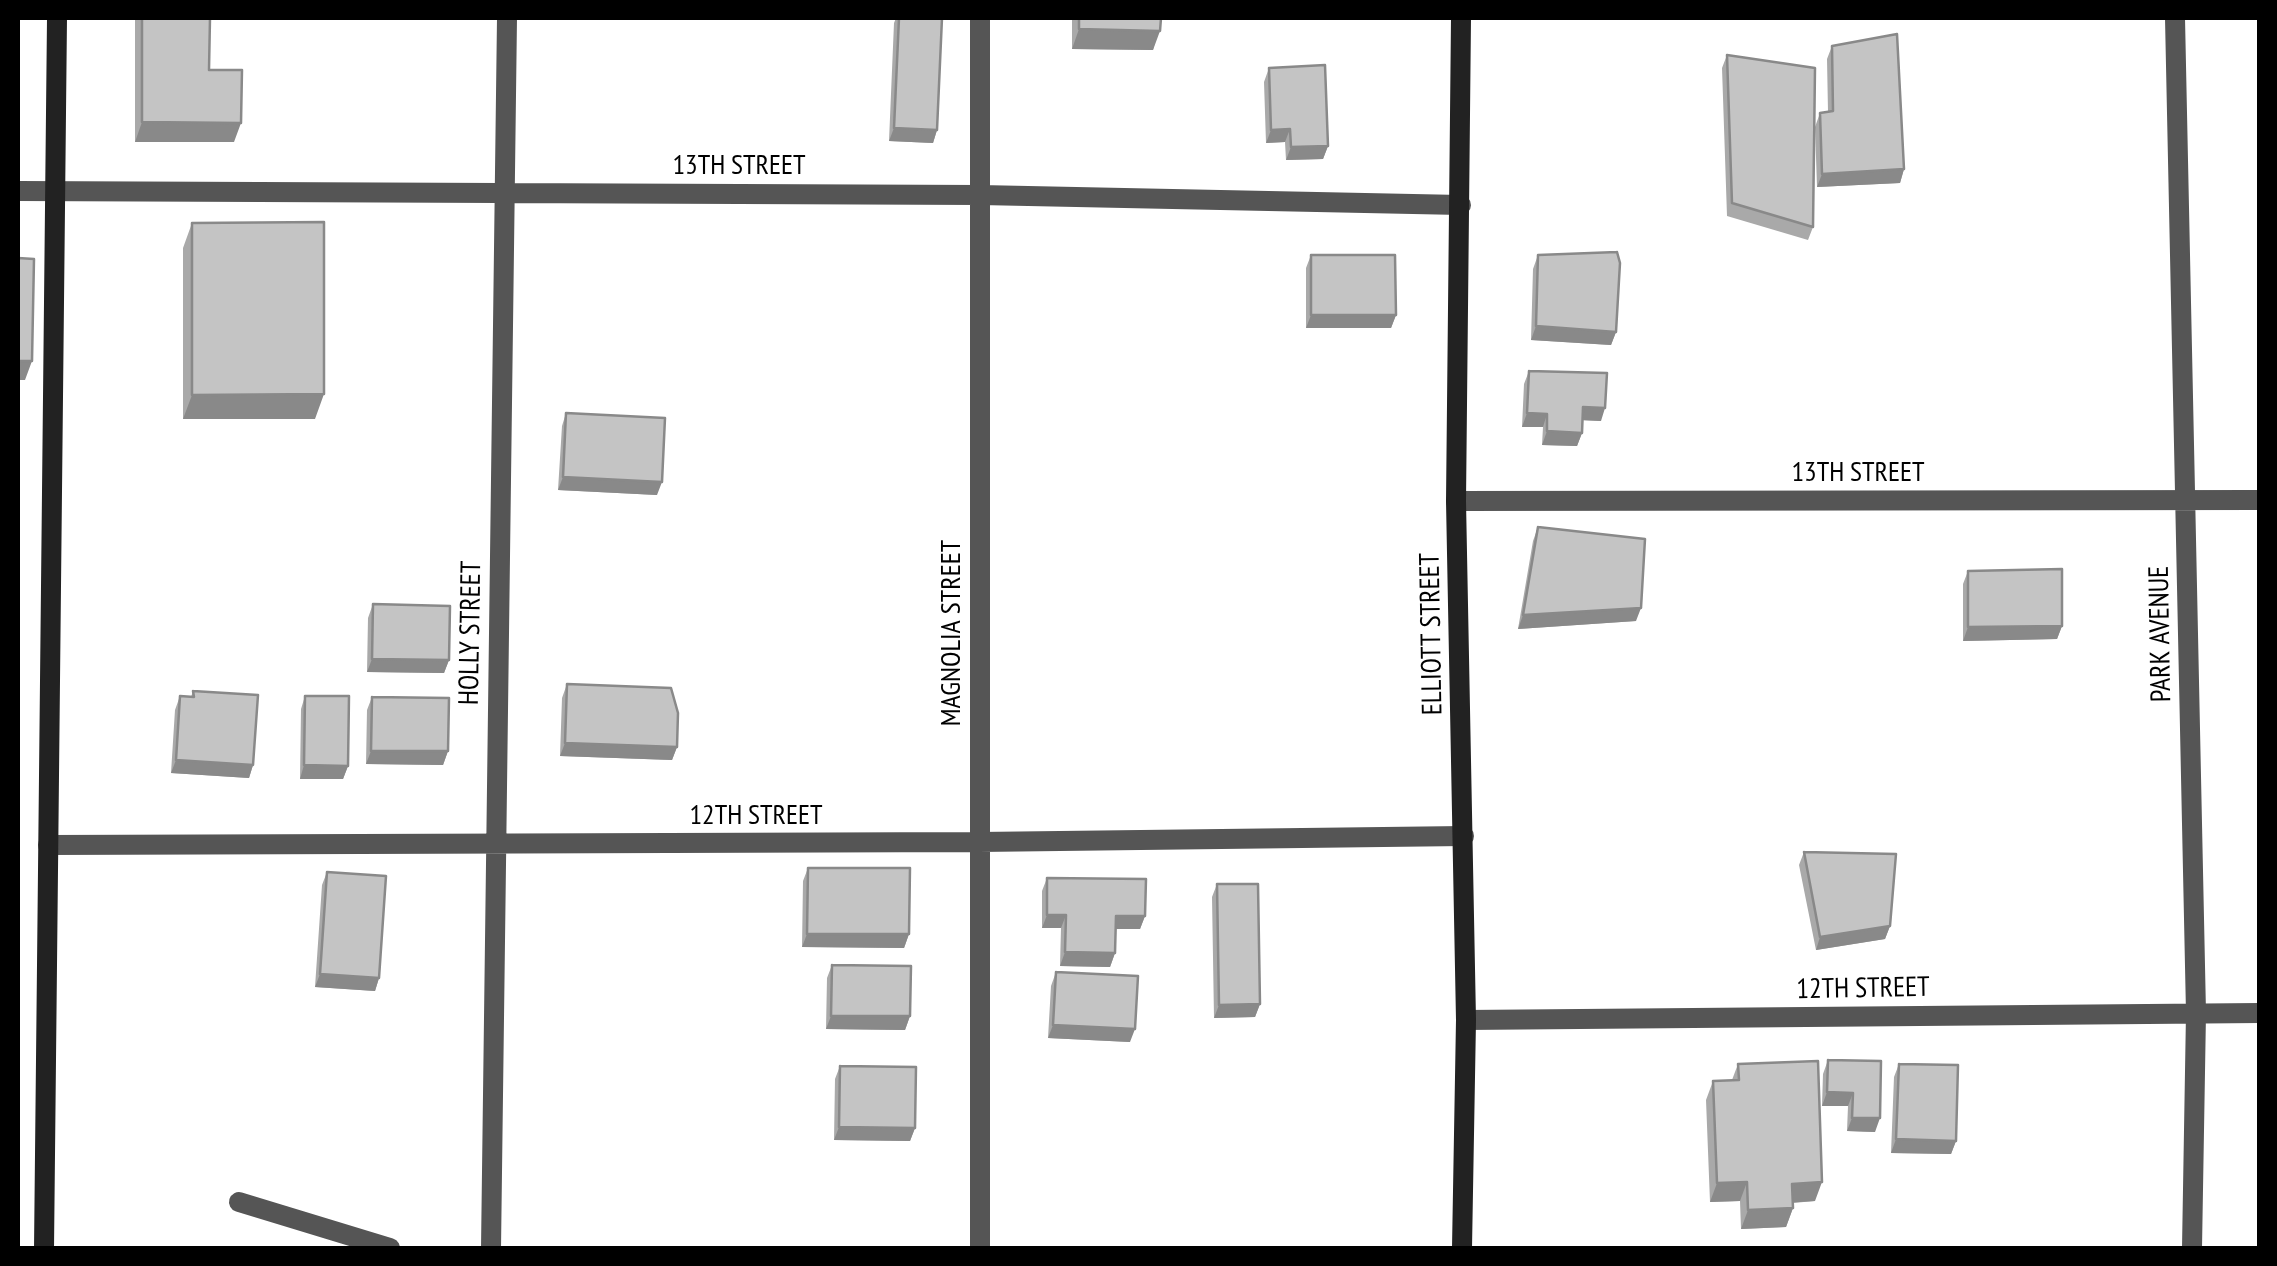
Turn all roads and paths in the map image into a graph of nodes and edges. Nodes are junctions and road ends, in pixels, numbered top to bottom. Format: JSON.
{"nodes":[{"id":1,"x":56,"y":18,"type":"edge"},
{"id":2,"x":507,"y":18,"type":"edge"},
{"id":3,"x":980,"y":18,"type":"edge"},
{"id":4,"x":1461,"y":18,"type":"edge"},
{"id":5,"x":2174,"y":18,"type":"edge"},
{"id":6,"x":18,"y":190,"type":"edge"},
{"id":7,"x":54,"y":191,"type":"junction"},
{"id":8,"x":505,"y":192,"type":"junction"},
{"id":9,"x":980,"y":195,"type":"junction"},
{"id":10,"x":1461,"y":205,"type":"junction"},
{"id":11,"x":2185,"y":500,"type":"junction"},
{"id":12,"x":2260,"y":500,"type":"edge"},
{"id":13,"x":1456,"y":501,"type":"junction"},
{"id":14,"x":1464,"y":836,"type":"junction"},
{"id":15,"x":979,"y":842,"type":"junction"},
{"id":16,"x":496,"y":844,"type":"junction"},
{"id":17,"x":48,"y":845,"type":"junction"},
{"id":18,"x":2196,"y":1013,"type":"junction"},
{"id":19,"x":2260,"y":1013,"type":"edge"},
{"id":20,"x":1466,"y":1020,"type":"junction"},
{"id":21,"x":239,"y":1202,"type":"dead end"},
{"id":22,"x":44,"y":1248,"type":"edge"},
{"id":23,"x":390,"y":1248,"type":"edge"},
{"id":24,"x":491,"y":1248,"type":"edge"},
{"id":25,"x":980,"y":1248,"type":"edge"},
{"id":26,"x":1462,"y":1248,"type":"edge"},
{"id":27,"x":2192,"y":1248,"type":"edge"}],
"edges":[{"from":1,"to":7,"type":"main road"},
{"from":2,"to":8,"type":"street","name":"HOLLY STREET"},
{"from":3,"to":9,"type":"street","name":"MAGNOLIA STREET"},
{"from":4,"to":10,"type":"main road","name":"ELLIOTT STREET"},
{"from":5,"to":11,"type":"street","name":"PARK AVENUE"},
{"from":6,"to":7,"type":"street","name":"13TH STREET"},
{"from":7,"to":8,"type":"street","name":"13TH STREET"},
{"from":7,"to":17,"type":"main road"},
{"from":8,"to":9,"type":"street","name":"13TH STREET"},
{"from":8,"to":16,"type":"street","name":"HOLLY STREET"},
{"from":9,"to":10,"type":"street","name":"13TH STREET"},
{"from":9,"to":15,"type":"street","name":"MAGNOLIA STREET"},
{"from":10,"to":13,"type":"main road","name":"ELLIOTT STREET"},
{"from":11,"to":12,"type":"street","name":"13TH STREET"},
{"from":11,"to":13,"type":"street","name":"13TH STREET"},
{"from":11,"to":18,"type":"street","name":"PARK AVENUE"},
{"from":13,"to":14,"type":"main road","name":"ELLIOTT STREET"},
{"from":14,"to":15,"type":"street","name":"12TH STREET"},
{"from":14,"to":20,"type":"main road","name":"ELLIOTT STREET"},
{"from":15,"to":16,"type":"street","name":"12TH STREET"},
{"from":15,"to":25,"type":"street","name":"MAGNOLIA STREET"},
{"from":16,"to":17,"type":"street","name":"12TH STREET"},
{"from":16,"to":24,"type":"street","name":"HOLLY STREET"},
{"from":17,"to":22,"type":"main road"},
{"from":18,"to":19,"type":"street","name":"12TH STREET"},
{"from":18,"to":20,"type":"street","name":"12TH STREET"},
{"from":18,"to":27,"type":"street","name":"PARK AVENUE"},
{"from":20,"to":26,"type":"main road","name":"ELLIOTT STREET"},
{"from":21,"to":23,"type":"street"}]}
